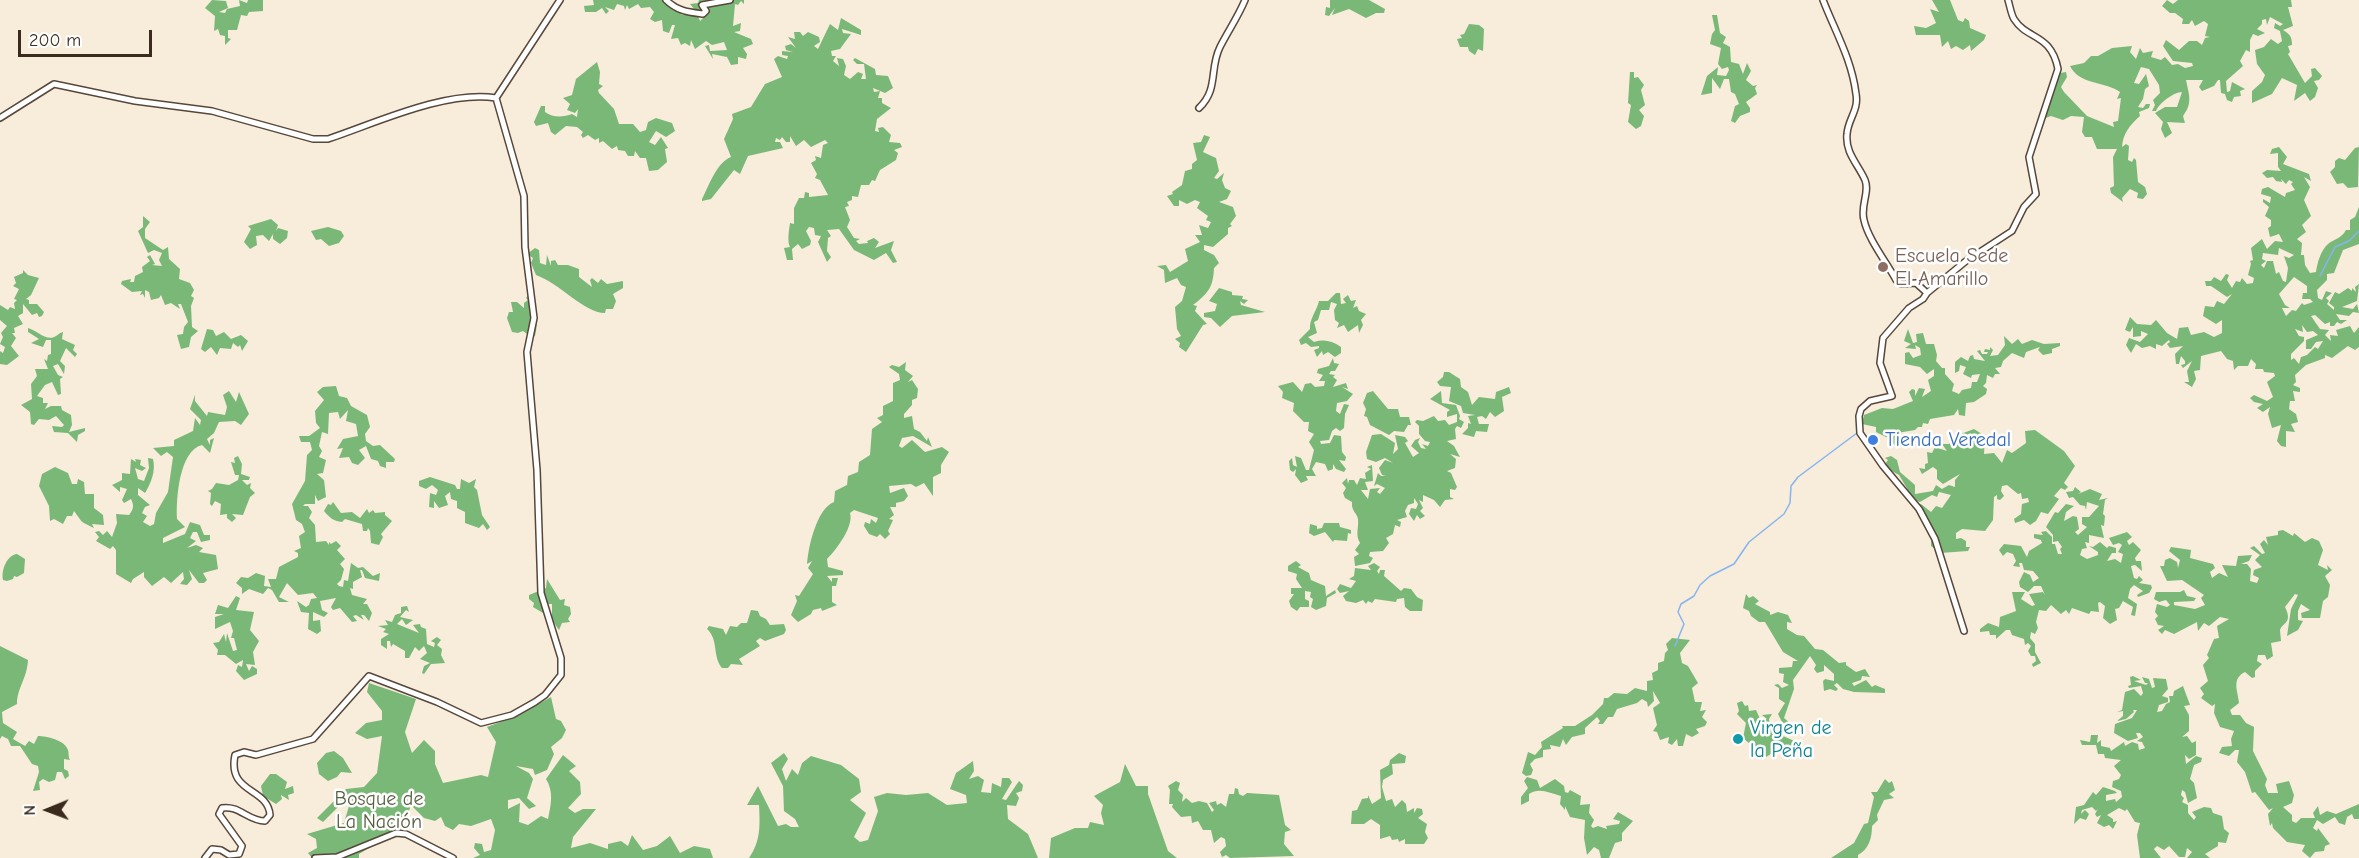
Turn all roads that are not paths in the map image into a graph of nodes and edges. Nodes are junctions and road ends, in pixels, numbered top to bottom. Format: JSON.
{"nodes":[{"id":1,"x":560,"y":0,"type":"edge"},
{"id":2,"x":666,"y":0,"type":"edge"},
{"id":3,"x":730,"y":0,"type":"edge"},
{"id":4,"x":1245,"y":0,"type":"edge"},
{"id":5,"x":1823,"y":0,"type":"edge"},
{"id":6,"x":2008,"y":0,"type":"edge"},
{"id":7,"x":496,"y":98,"type":"junction"},
{"id":8,"x":1199,"y":108,"type":"dead end"},
{"id":9,"x":0,"y":118,"type":"edge"},
{"id":10,"x":1928,"y":292,"type":"junction"},
{"id":11,"x":1964,"y":631,"type":"dead end"},
{"id":12,"x":205,"y":858,"type":"edge"},
{"id":13,"x":315,"y":858,"type":"edge"},
{"id":14,"x":453,"y":858,"type":"edge"}],
"edges":[{"from":1,"to":7,"type":"street"},
{"from":2,"to":3,"type":"street"},
{"from":4,"to":8,"type":"street"},
{"from":5,"to":10,"type":"street"},
{"from":6,"to":10,"type":"street"},
{"from":7,"to":9,"type":"street"},
{"from":7,"to":12,"type":"street"},
{"from":10,"to":11,"type":"street"},
{"from":13,"to":14,"type":"street"}]}
